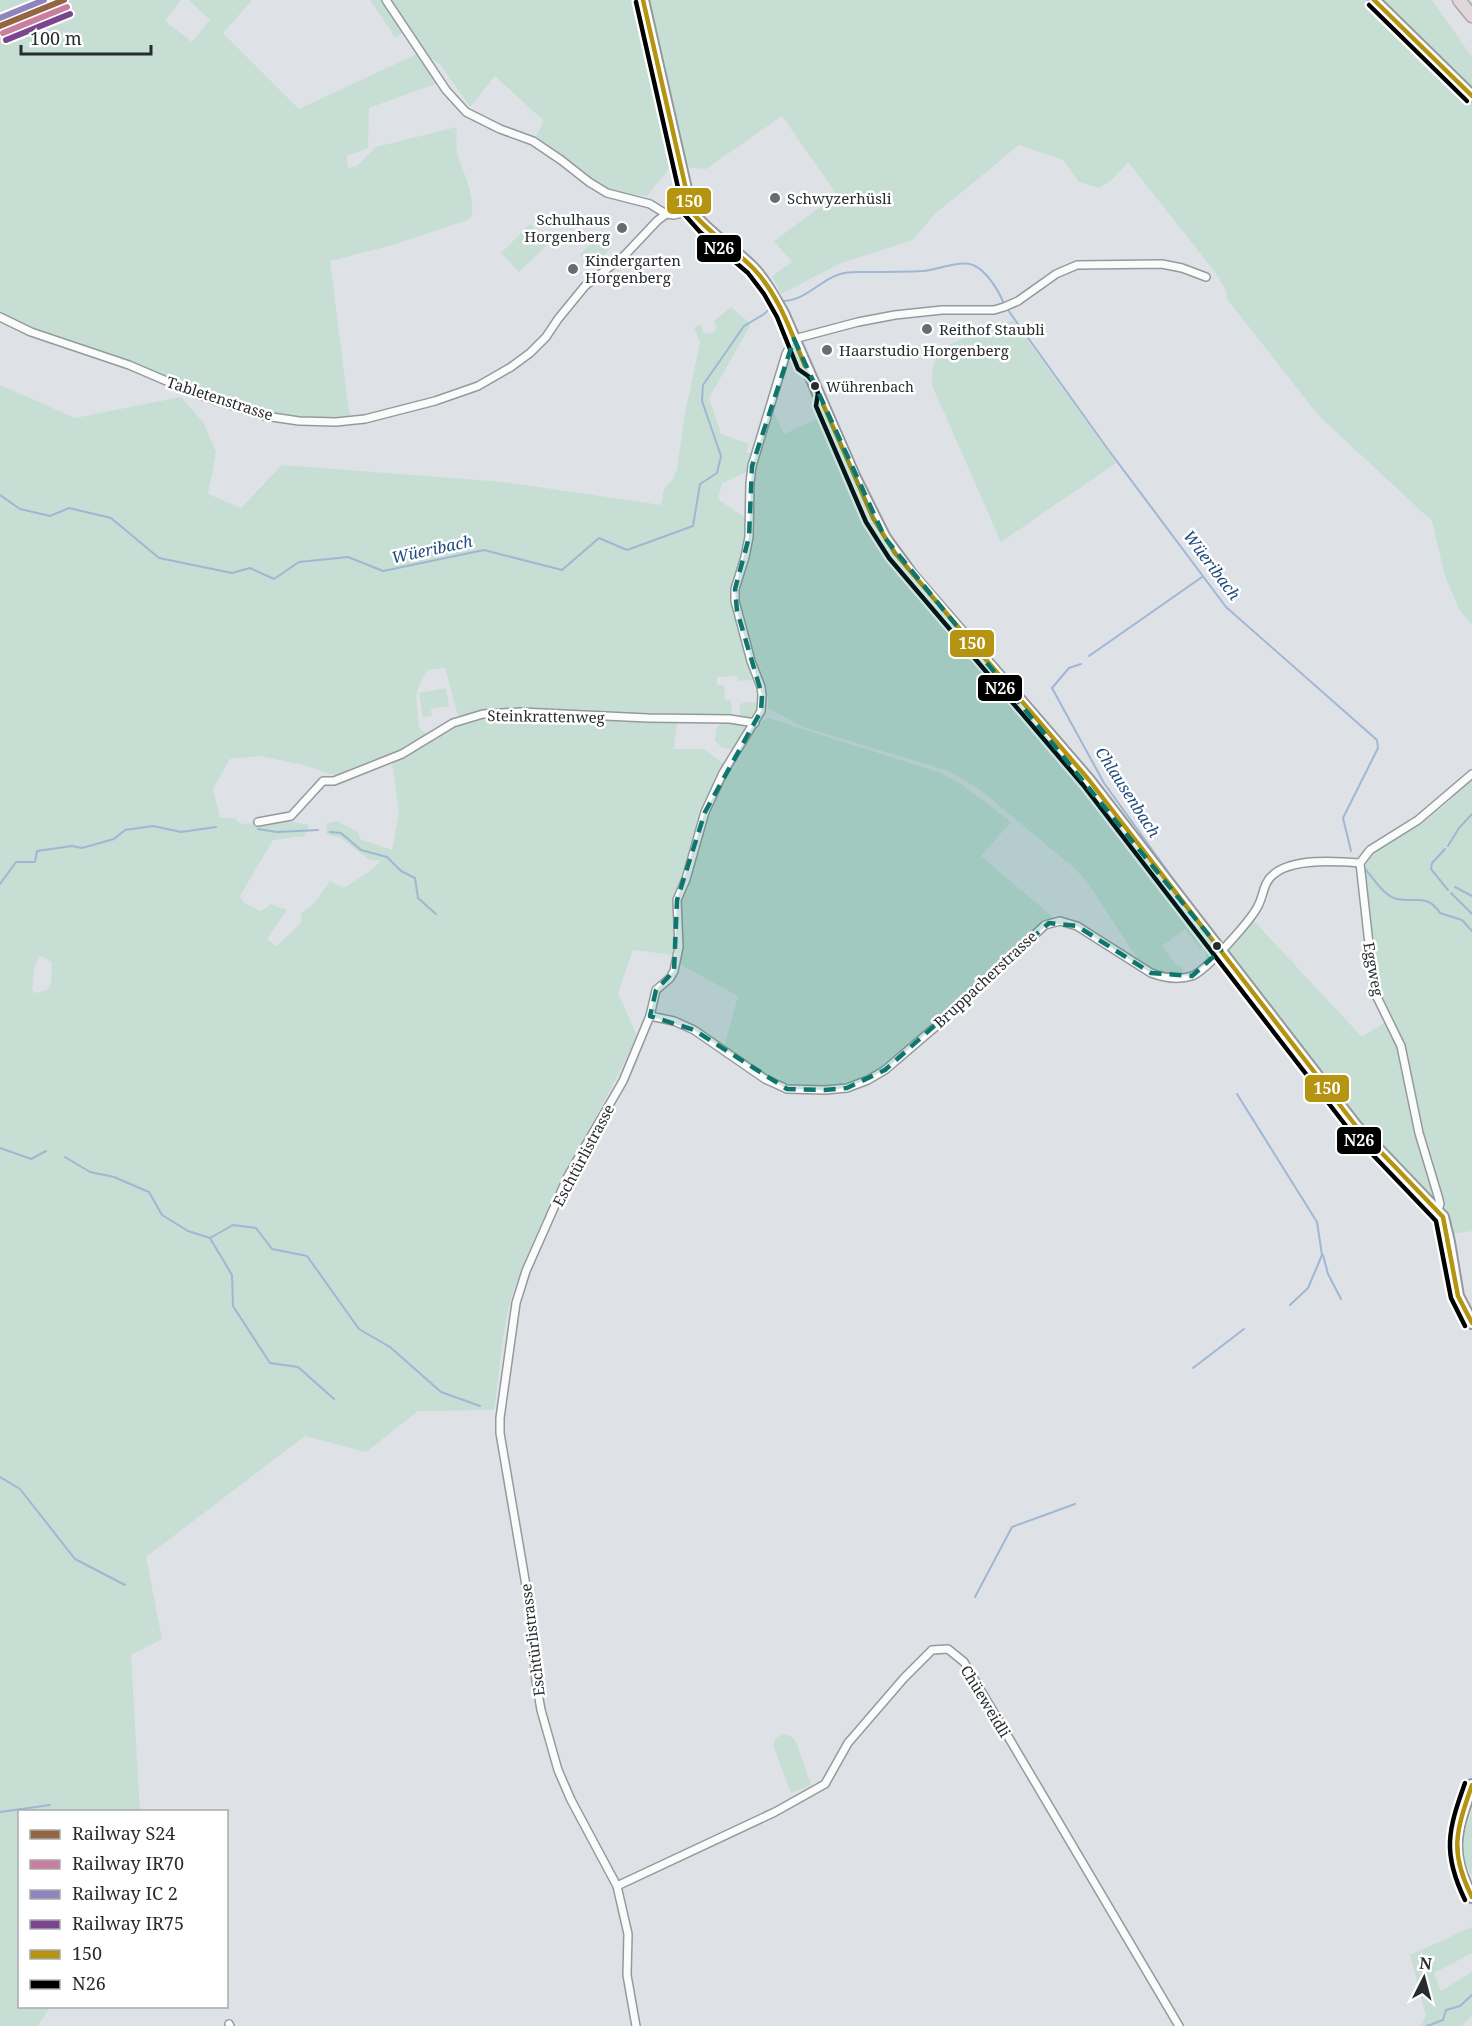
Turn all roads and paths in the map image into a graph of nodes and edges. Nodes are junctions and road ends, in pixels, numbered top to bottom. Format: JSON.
{"nodes":[{"id":1,"x":386,"y":0,"type":"edge"},
{"id":2,"x":643,"y":0,"type":"edge"},
{"id":3,"x":1374,"y":0,"type":"edge"},
{"id":4,"x":1460,"y":0,"type":"edge"},
{"id":5,"x":1472,"y":16,"type":"edge"},
{"id":6,"x":1472,"y":96,"type":"edge"},
{"id":7,"x":691,"y":211,"type":"junction"},
{"id":8,"x":666,"y":214,"type":"junction"},
{"id":9,"x":1206,"y":277,"type":"dead end"},
{"id":10,"x":0,"y":317,"type":"edge"},
{"id":11,"x":794,"y":339,"type":"junction"},
{"id":12,"x":755,"y":723,"type":"junction"},
{"id":13,"x":1472,"y":774,"type":"edge"},
{"id":14,"x":258,"y":822,"type":"dead end"},
{"id":15,"x":1360,"y":863,"type":"junction"},
{"id":16,"x":1221,"y":950,"type":"junction"},
{"id":17,"x":650,"y":1016,"type":"junction"},
{"id":18,"x":1438,"y":1210,"type":"junction"},
{"id":19,"x":1472,"y":1323,"type":"edge"},
{"id":20,"x":1472,"y":1785,"type":"edge"},
{"id":21,"x":617,"y":1886,"type":"junction"},
{"id":22,"x":1472,"y":1897,"type":"edge"},
{"id":23,"x":636,"y":2026,"type":"edge"},
{"id":24,"x":1179,"y":2026,"type":"edge"}],
"edges":[{"from":1,"to":8,"type":"street"},
{"from":2,"to":7,"type":"street"},
{"from":3,"to":6,"type":"street"},
{"from":4,"to":5,"type":"highway"},
{"from":7,"to":8,"type":"street"},
{"from":7,"to":11,"type":"street"},
{"from":8,"to":10,"type":"street","name":"Tabletenstrasse"},
{"from":9,"to":11,"type":"street"},
{"from":11,"to":12,"type":"street","name":"Eschtürlistrasse"},
{"from":11,"to":16,"type":"street"},
{"from":12,"to":14,"type":"street","name":"Steinkrattenweg"},
{"from":12,"to":17,"type":"street","name":"Eschtürlistrasse"},
{"from":13,"to":15,"type":"street"},
{"from":15,"to":16,"type":"street","name":"Bruppacherstrasse"},
{"from":15,"to":18,"type":"street","name":"Eggweg"},
{"from":16,"to":17,"type":"street","name":"Bruppacherstrasse"},
{"from":16,"to":18,"type":"street"},
{"from":17,"to":21,"type":"street","name":"Eschtürlistrasse"},
{"from":18,"to":19,"type":"street"},
{"from":20,"to":22,"type":"street"},
{"from":21,"to":23,"type":"street","name":"Eschtürlistrasse"},
{"from":21,"to":24,"type":"street","name":"Chüeweidli"}]}
